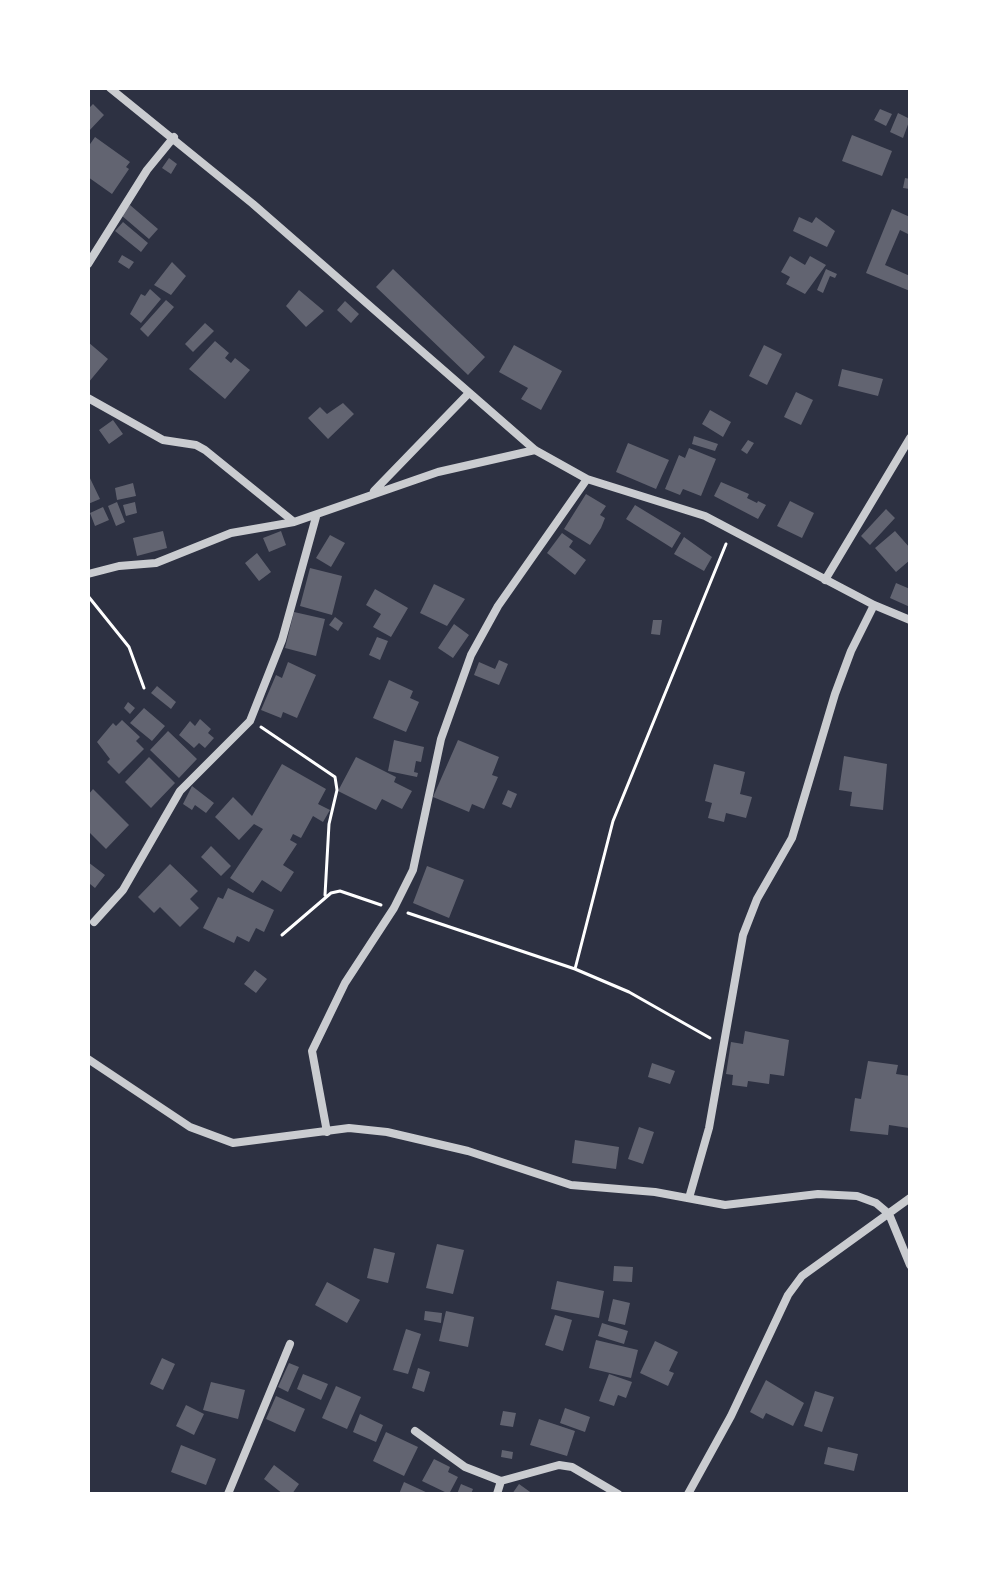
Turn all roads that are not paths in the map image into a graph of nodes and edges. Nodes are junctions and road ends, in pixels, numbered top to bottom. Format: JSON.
{"nodes":[{"id":1,"x":110,"y":88,"type":"edge"},
{"id":2,"x":174,"y":137,"type":"junction"},
{"id":3,"x":88,"y":264,"type":"edge"},
{"id":4,"x":468,"y":394,"type":"junction"},
{"id":5,"x":88,"y":398,"type":"edge"},
{"id":6,"x":910,"y":438,"type":"edge"},
{"id":7,"x":535,"y":450,"type":"junction"},
{"id":8,"x":587,"y":479,"type":"junction"},
{"id":9,"x":372,"y":493,"type":"junction"},
{"id":10,"x":316,"y":517,"type":"junction"},
{"id":11,"x":294,"y":522,"type":"junction"},
{"id":12,"x":88,"y":574,"type":"edge"},
{"id":13,"x":825,"y":580,"type":"junction"},
{"id":14,"x":874,"y":605,"type":"junction"},
{"id":15,"x":910,"y":620,"type":"edge"},
{"id":16,"x":94,"y":922,"type":"dead end"},
{"id":17,"x":88,"y":1059,"type":"edge"},
{"id":18,"x":327,"y":1132,"type":"junction"},
{"id":19,"x":689,"y":1198,"type":"junction"},
{"id":20,"x":910,"y":1198,"type":"edge"},
{"id":21,"x":889,"y":1214,"type":"junction"},
{"id":22,"x":910,"y":1265,"type":"edge"},
{"id":23,"x":290,"y":1344,"type":"dead end"},
{"id":24,"x":415,"y":1431,"type":"dead end"},
{"id":25,"x":501,"y":1481,"type":"junction"},
{"id":26,"x":228,"y":1494,"type":"edge"},
{"id":27,"x":497,"y":1494,"type":"edge"},
{"id":28,"x":618,"y":1494,"type":"edge"},
{"id":29,"x":688,"y":1494,"type":"edge"}],
"edges":[{"from":1,"to":2,"type":"street"},
{"from":2,"to":3,"type":"street"},
{"from":2,"to":4,"type":"street"},
{"from":4,"to":7,"type":"street"},
{"from":4,"to":9,"type":"street"},
{"from":5,"to":11,"type":"street"},
{"from":6,"to":13,"type":"street"},
{"from":7,"to":8,"type":"street"},
{"from":7,"to":9,"type":"street"},
{"from":8,"to":13,"type":"street"},
{"from":8,"to":18,"type":"street"},
{"from":9,"to":10,"type":"street"},
{"from":10,"to":11,"type":"street"},
{"from":10,"to":16,"type":"street"},
{"from":11,"to":12,"type":"street"},
{"from":13,"to":14,"type":"street"},
{"from":14,"to":15,"type":"street"},
{"from":14,"to":19,"type":"street"},
{"from":17,"to":18,"type":"street"},
{"from":18,"to":19,"type":"street"},
{"from":19,"to":21,"type":"street"},
{"from":20,"to":21,"type":"street"},
{"from":21,"to":22,"type":"street"},
{"from":21,"to":29,"type":"street"},
{"from":23,"to":26,"type":"street"},
{"from":24,"to":25,"type":"street"},
{"from":25,"to":27,"type":"street"},
{"from":25,"to":28,"type":"street"}]}
